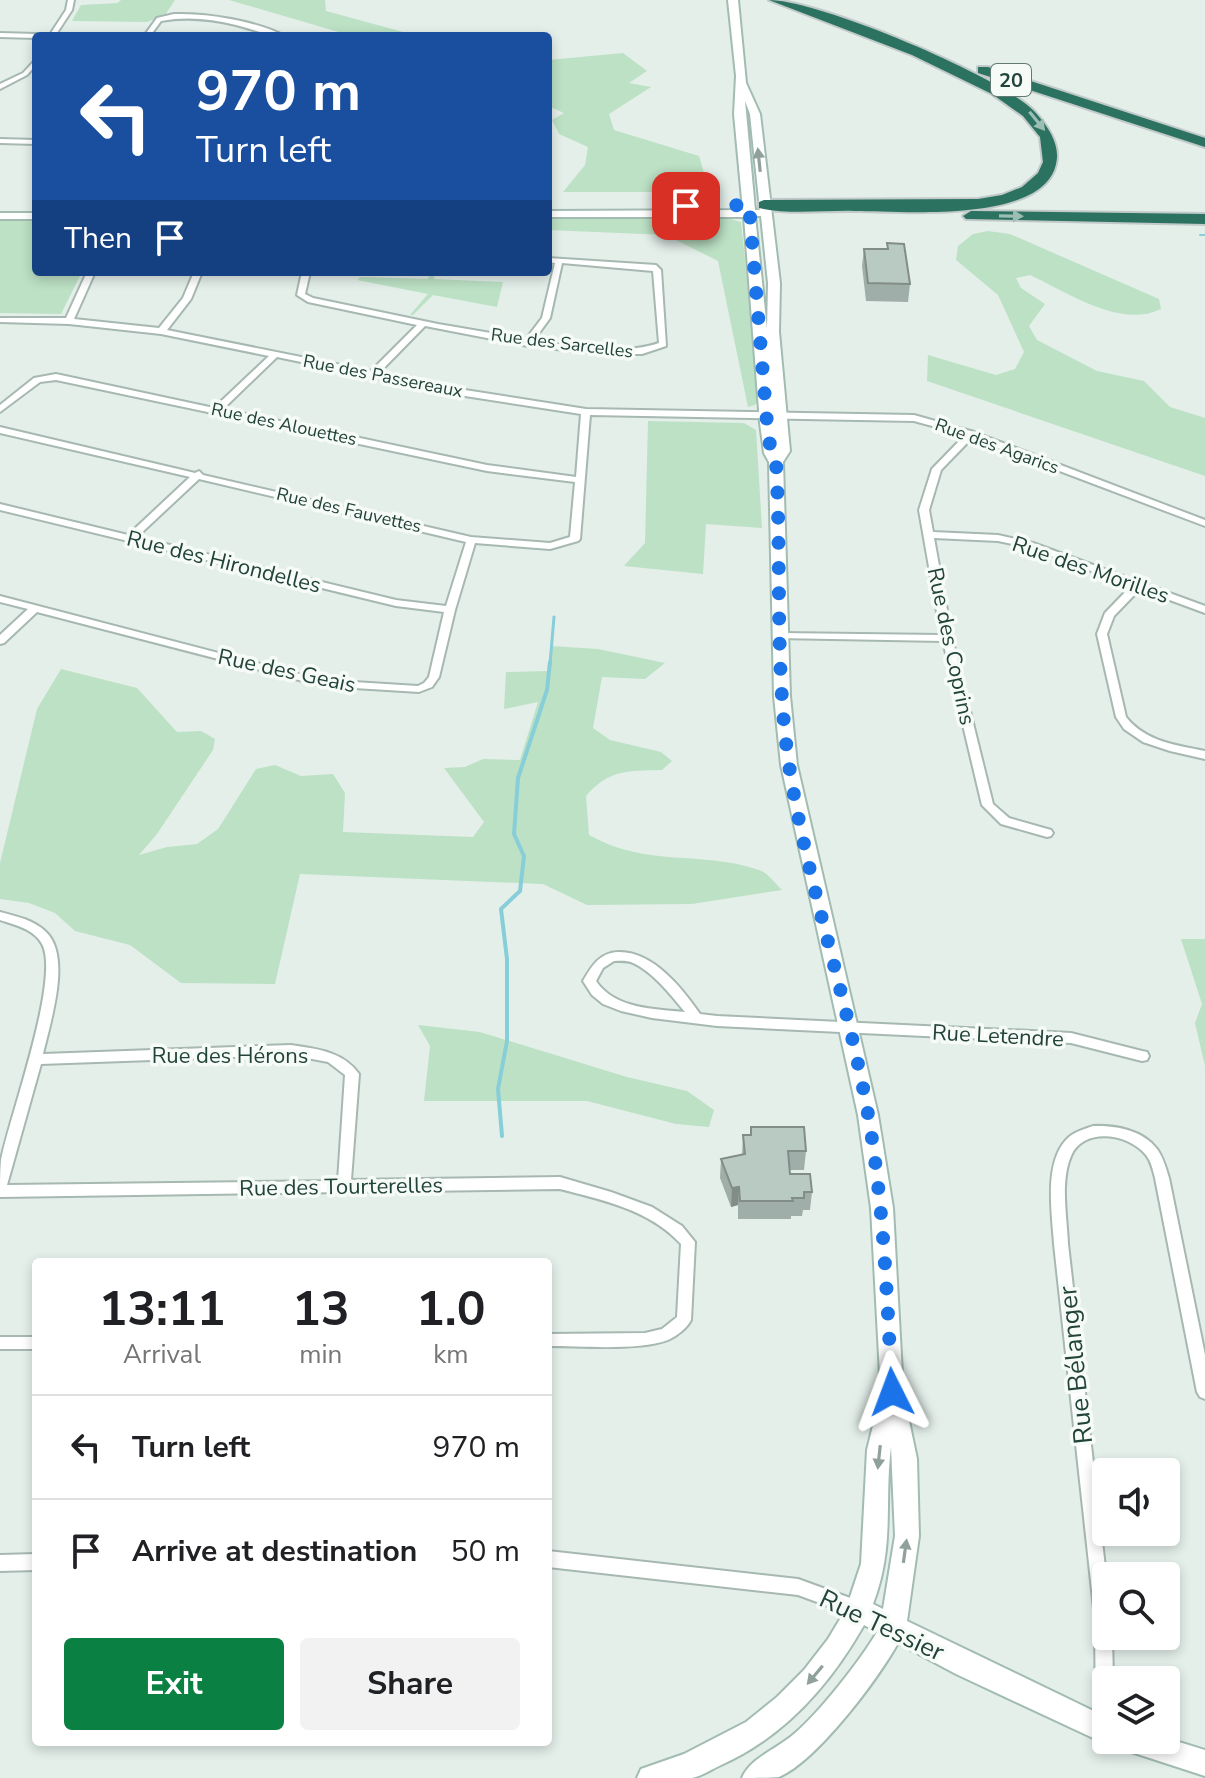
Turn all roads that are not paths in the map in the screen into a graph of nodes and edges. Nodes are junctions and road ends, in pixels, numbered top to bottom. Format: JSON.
{"nodes":[{"id":1,"x":71,"y":0,"type":"edge"},
{"id":2,"x":733,"y":0,"type":"edge"},
{"id":3,"x":775,"y":0,"type":"edge"},
{"id":4,"x":817,"y":15,"type":"junction"},
{"id":5,"x":55,"y":32,"type":"edge"},
{"id":6,"x":149,"y":32,"type":"edge"},
{"id":7,"x":257,"y":32,"type":"edge"},
{"id":8,"x":0,"y":35,"type":"edge"},
{"id":9,"x":32,"y":36,"type":"edge"},
{"id":10,"x":32,"y":66,"type":"edge"},
{"id":11,"x":0,"y":87,"type":"edge"},
{"id":12,"x":0,"y":141,"type":"edge"},
{"id":13,"x":32,"y":142,"type":"edge"},
{"id":14,"x":1205,"y":143,"type":"edge"},
{"id":15,"x":0,"y":207,"type":"edge"},
{"id":16,"x":32,"y":207,"type":"edge"},
{"id":17,"x":552,"y":207,"type":"edge"},
{"id":18,"x":757,"y":209,"type":"junction"},
{"id":19,"x":552,"y":214,"type":"edge"},
{"id":20,"x":0,"y":216,"type":"edge"},
{"id":21,"x":32,"y":216,"type":"edge"},
{"id":22,"x":1205,"y":219,"type":"edge"},
{"id":23,"x":552,"y":260,"type":"edge"},
{"id":24,"x":559,"y":261,"type":"junction"},
{"id":25,"x":89,"y":276,"type":"edge"},
{"id":26,"x":196,"y":276,"type":"edge"},
{"id":27,"x":305,"y":276,"type":"edge"},
{"id":28,"x":0,"y":320,"type":"edge"},
{"id":29,"x":69,"y":321,"type":"junction"},
{"id":30,"x":424,"y":322,"type":"junction"},
{"id":31,"x":161,"y":331,"type":"junction"},
{"id":32,"x":528,"y":343,"type":"junction"},
{"id":33,"x":276,"y":354,"type":"junction"},
{"id":34,"x":374,"y":373,"type":"junction"},
{"id":35,"x":0,"y":409,"type":"edge"},
{"id":36,"x":218,"y":409,"type":"junction"},
{"id":37,"x":586,"y":412,"type":"junction"},
{"id":38,"x":773,"y":416,"type":"junction"},
{"id":39,"x":0,"y":430,"type":"edge"},
{"id":40,"x":971,"y":434,"type":"junction"},
{"id":41,"x":199,"y":474,"type":"junction"},
{"id":42,"x":578,"y":480,"type":"junction"},
{"id":43,"x":3,"y":511,"type":"edge"},
{"id":44,"x":1205,"y":523,"type":"edge"},
{"id":45,"x":928,"y":535,"type":"junction"},
{"id":46,"x":130,"y":538,"type":"junction"},
{"id":47,"x":471,"y":540,"type":"junction"},
{"id":48,"x":1138,"y":585,"type":"junction"},
{"id":49,"x":0,"y":599,"type":"edge"},
{"id":50,"x":35,"y":608,"type":"junction"},
{"id":51,"x":450,"y":610,"type":"junction"},
{"id":52,"x":1205,"y":610,"type":"edge"},
{"id":53,"x":780,"y":636,"type":"junction"},
{"id":54,"x":947,"y":638,"type":"junction"},
{"id":55,"x":0,"y":641,"type":"edge"},
{"id":56,"x":1205,"y":755,"type":"edge"},
{"id":57,"x":1047,"y":833,"type":"dead end"},
{"id":58,"x":0,"y":916,"type":"edge"},
{"id":59,"x":696,"y":1018,"type":"junction"},
{"id":60,"x":851,"y":1027,"type":"junction"},
{"id":61,"x":1142,"y":1056,"type":"dead end"},
{"id":62,"x":35,"y":1059,"type":"junction"},
{"id":63,"x":344,"y":1187,"type":"junction"},
{"id":64,"x":0,"y":1189,"type":"edge"},
{"id":65,"x":552,"y":1340,"type":"edge"},
{"id":66,"x":0,"y":1343,"type":"edge"},
{"id":67,"x":32,"y":1343,"type":"edge"},
{"id":68,"x":892,"y":1392,"type":"junction"},
{"id":69,"x":1205,"y":1392,"type":"edge"},
{"id":70,"x":552,"y":1559,"type":"edge"},
{"id":71,"x":32,"y":1562,"type":"edge"},
{"id":72,"x":0,"y":1563,"type":"edge"},
{"id":73,"x":858,"y":1609,"type":"junction"},
{"id":74,"x":893,"y":1628,"type":"junction"},
{"id":75,"x":1104,"y":1666,"type":"edge"},
{"id":76,"x":1092,"y":1724,"type":"edge"},
{"id":77,"x":1176,"y":1754,"type":"edge"},
{"id":78,"x":1205,"y":1763,"type":"edge"},
{"id":79,"x":650,"y":1778,"type":"edge"},
{"id":80,"x":755,"y":1778,"type":"edge"}],
"edges":[{"from":1,"to":5,"type":"street"},
{"from":2,"to":18,"type":"main road"},
{"from":3,"to":4,"type":"highway","number":"20"},
{"from":4,"to":14,"type":"highway","number":"20"},
{"from":4,"to":18,"type":"highway","one_way":true},
{"from":6,"to":7,"type":"street"},
{"from":8,"to":9,"type":"street"},
{"from":10,"to":11,"type":"street"},
{"from":12,"to":13,"type":"street"},
{"from":15,"to":16,"type":"main road"},
{"from":17,"to":18,"type":"main road"},
{"from":18,"to":19,"type":"main road"},
{"from":18,"to":22,"type":"highway","one_way":true},
{"from":18,"to":38,"type":"main road"},
{"from":20,"to":21,"type":"main road"},
{"from":23,"to":24,"type":"street","name":"Rue des Sarcelles"},
{"from":24,"to":32,"type":"street"},
{"from":24,"to":32,"type":"street","name":"Rue des Sarcelles"},
{"from":25,"to":29,"type":"street"},
{"from":26,"to":31,"type":"street"},
{"from":27,"to":30,"type":"street","name":"Rue des Sarcelles"},
{"from":28,"to":29,"type":"street","name":"Rue des Passereaux"},
{"from":29,"to":31,"type":"street","name":"Rue des Passereaux"},
{"from":30,"to":32,"type":"street","name":"Rue des Sarcelles"},
{"from":30,"to":34,"type":"street"},
{"from":31,"to":33,"type":"street","name":"Rue des Passereaux"},
{"from":33,"to":34,"type":"street","name":"Rue des Passereaux"},
{"from":33,"to":36,"type":"street"},
{"from":34,"to":37,"type":"street","name":"Rue des Passereaux"},
{"from":35,"to":36,"type":"street","name":"Rue des Alouettes"},
{"from":36,"to":42,"type":"street","name":"Rue des Alouettes"},
{"from":37,"to":38,"type":"street","name":"Rue des Passereaux"},
{"from":37,"to":42,"type":"street","name":"Rue des Fauvettes"},
{"from":38,"to":40,"type":"street","name":"Rue des Agarics"},
{"from":38,"to":53,"type":"main road"},
{"from":39,"to":41,"type":"street","name":"Rue des Fauvettes"},
{"from":40,"to":44,"type":"street","name":"Rue des Agarics"},
{"from":40,"to":45,"type":"street","name":"Rue des Coprins"},
{"from":41,"to":46,"type":"street"},
{"from":41,"to":47,"type":"street","name":"Rue des Fauvettes"},
{"from":42,"to":47,"type":"street","name":"Rue des Fauvettes"},
{"from":43,"to":46,"type":"street","name":"Rue des Hirondelles"},
{"from":45,"to":48,"type":"street","name":"Rue des Morilles"},
{"from":45,"to":54,"type":"street","name":"Rue des Coprins"},
{"from":46,"to":51,"type":"street","name":"Rue des Hirondelles"},
{"from":47,"to":51,"type":"street","name":"Rue des Geais"},
{"from":48,"to":52,"type":"street","name":"Rue des Morilles"},
{"from":48,"to":56,"type":"street"},
{"from":49,"to":50,"type":"street","name":"Rue des Geais"},
{"from":50,"to":51,"type":"street","name":"Rue des Geais"},
{"from":50,"to":55,"type":"street"},
{"from":53,"to":54,"type":"street"},
{"from":53,"to":60,"type":"main road"},
{"from":54,"to":57,"type":"street","name":"Rue des Coprins"},
{"from":58,"to":62,"type":"street"},
{"from":59,"to":59,"type":"street","name":"Rue Letendre"},
{"from":59,"to":60,"type":"street","name":"Rue Letendre"},
{"from":60,"to":61,"type":"street","name":"Rue Letendre"},
{"from":60,"to":68,"type":"main road"},
{"from":62,"to":63,"type":"street","name":"Rue des Hérons"},
{"from":62,"to":64,"type":"street"},
{"from":63,"to":64,"type":"street","name":"Rue des Tourterelles"},
{"from":63,"to":65,"type":"street","name":"Rue des Tourterelles"},
{"from":66,"to":67,"type":"street"},
{"from":68,"to":73,"type":"main road","one_way":true},
{"from":74,"to":68,"type":"main road","one_way":true},
{"from":69,"to":75,"type":"street","name":"Rue Bélanger"},
{"from":70,"to":73,"type":"street","name":"Rue Tessier"},
{"from":71,"to":72,"type":"street"},
{"from":73,"to":74,"type":"main road","name":"Rue Tessier"},
{"from":73,"to":79,"type":"main road","one_way":true},
{"from":74,"to":76,"type":"main road","name":"Rue Tessier"},
{"from":74,"to":80,"type":"main road"},
{"from":77,"to":78,"type":"main road"}]}
